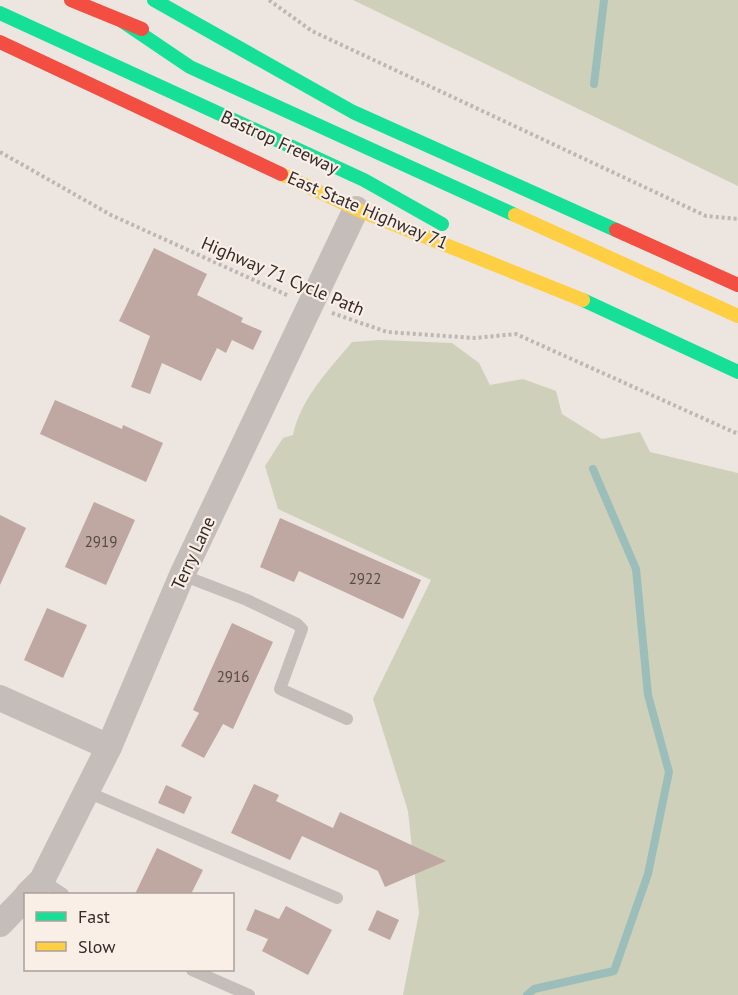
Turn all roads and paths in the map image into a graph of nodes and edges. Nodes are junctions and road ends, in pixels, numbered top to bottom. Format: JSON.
{"nodes":[{"id":1,"x":71,"y":0,"type":"edge"},
{"id":2,"x":154,"y":0,"type":"edge"},
{"id":3,"x":269,"y":0,"type":"edge"},
{"id":4,"x":0,"y":13,"type":"edge"},
{"id":5,"x":122,"y":21,"type":"junction"},
{"id":6,"x":0,"y":42,"type":"edge"},
{"id":7,"x":188,"y":47,"type":"dead end"},
{"id":8,"x":254,"y":73,"type":"dead end"},
{"id":9,"x":353,"y":112,"type":"junction"},
{"id":10,"x":0,"y":152,"type":"edge"},
{"id":11,"x":356,"y":208,"type":"junction"},
{"id":12,"x":738,"y":219,"type":"edge"},
{"id":13,"x":738,"y":285,"type":"edge"},
{"id":14,"x":553,"y":286,"type":"junction"},
{"id":15,"x":309,"y":305,"type":"junction"},
{"id":16,"x":738,"y":316,"type":"edge"},
{"id":17,"x":738,"y":372,"type":"edge"},
{"id":18,"x":738,"y":434,"type":"edge"},
{"id":19,"x":182,"y":575,"type":"junction"},
{"id":20,"x":0,"y":698,"type":"edge"},
{"id":21,"x":347,"y":719,"type":"dead end"},
{"id":22,"x":109,"y":747,"type":"junction"},
{"id":23,"x":87,"y":792,"type":"junction"},
{"id":24,"x":32,"y":891,"type":"edge"},
{"id":25,"x":53,"y":893,"type":"edge"},
{"id":26,"x":337,"y":898,"type":"dead end"},
{"id":27,"x":24,"y":899,"type":"edge"},
{"id":28,"x":0,"y":924,"type":"edge"},
{"id":29,"x":196,"y":971,"type":"edge"},
{"id":30,"x":249,"y":995,"type":"edge"}],
"edges":[{"from":1,"to":5,"type":"highway"},
{"from":2,"to":9,"type":"highway"},
{"from":3,"to":12,"type":"path"},
{"from":4,"to":14,"type":"highway","name":"Bastrop Freeway"},
{"from":5,"to":7,"type":"highway"},
{"from":5,"to":16,"type":"highway"},
{"from":6,"to":11,"type":"highway","name":"East State Highway 71"},
{"from":8,"to":9,"type":"highway"},
{"from":9,"to":13,"type":"highway"},
{"from":10,"to":15,"type":"path","name":"Highway 71 Cycle Path"},
{"from":11,"to":14,"type":"highway","name":"East State Highway 71"},
{"from":11,"to":15,"type":"street","name":"Terry Lane"},
{"from":14,"to":17,"type":"highway","name":"East State Highway 71"},
{"from":15,"to":18,"type":"path","name":"Highway 71 Cycle Path"},
{"from":15,"to":19,"type":"street","name":"Terry Lane"},
{"from":19,"to":21,"type":"lane"},
{"from":19,"to":22,"type":"street","name":"Terry Lane"},
{"from":20,"to":22,"type":"street"},
{"from":22,"to":23,"type":"street","name":"Terry Lane"},
{"from":23,"to":24,"type":"street","name":"Terry Lane"},
{"from":23,"to":26,"type":"lane"},
{"from":24,"to":25,"type":"lane"},
{"from":27,"to":28,"type":"street","name":"Terry Lane"},
{"from":29,"to":30,"type":"lane"}]}
